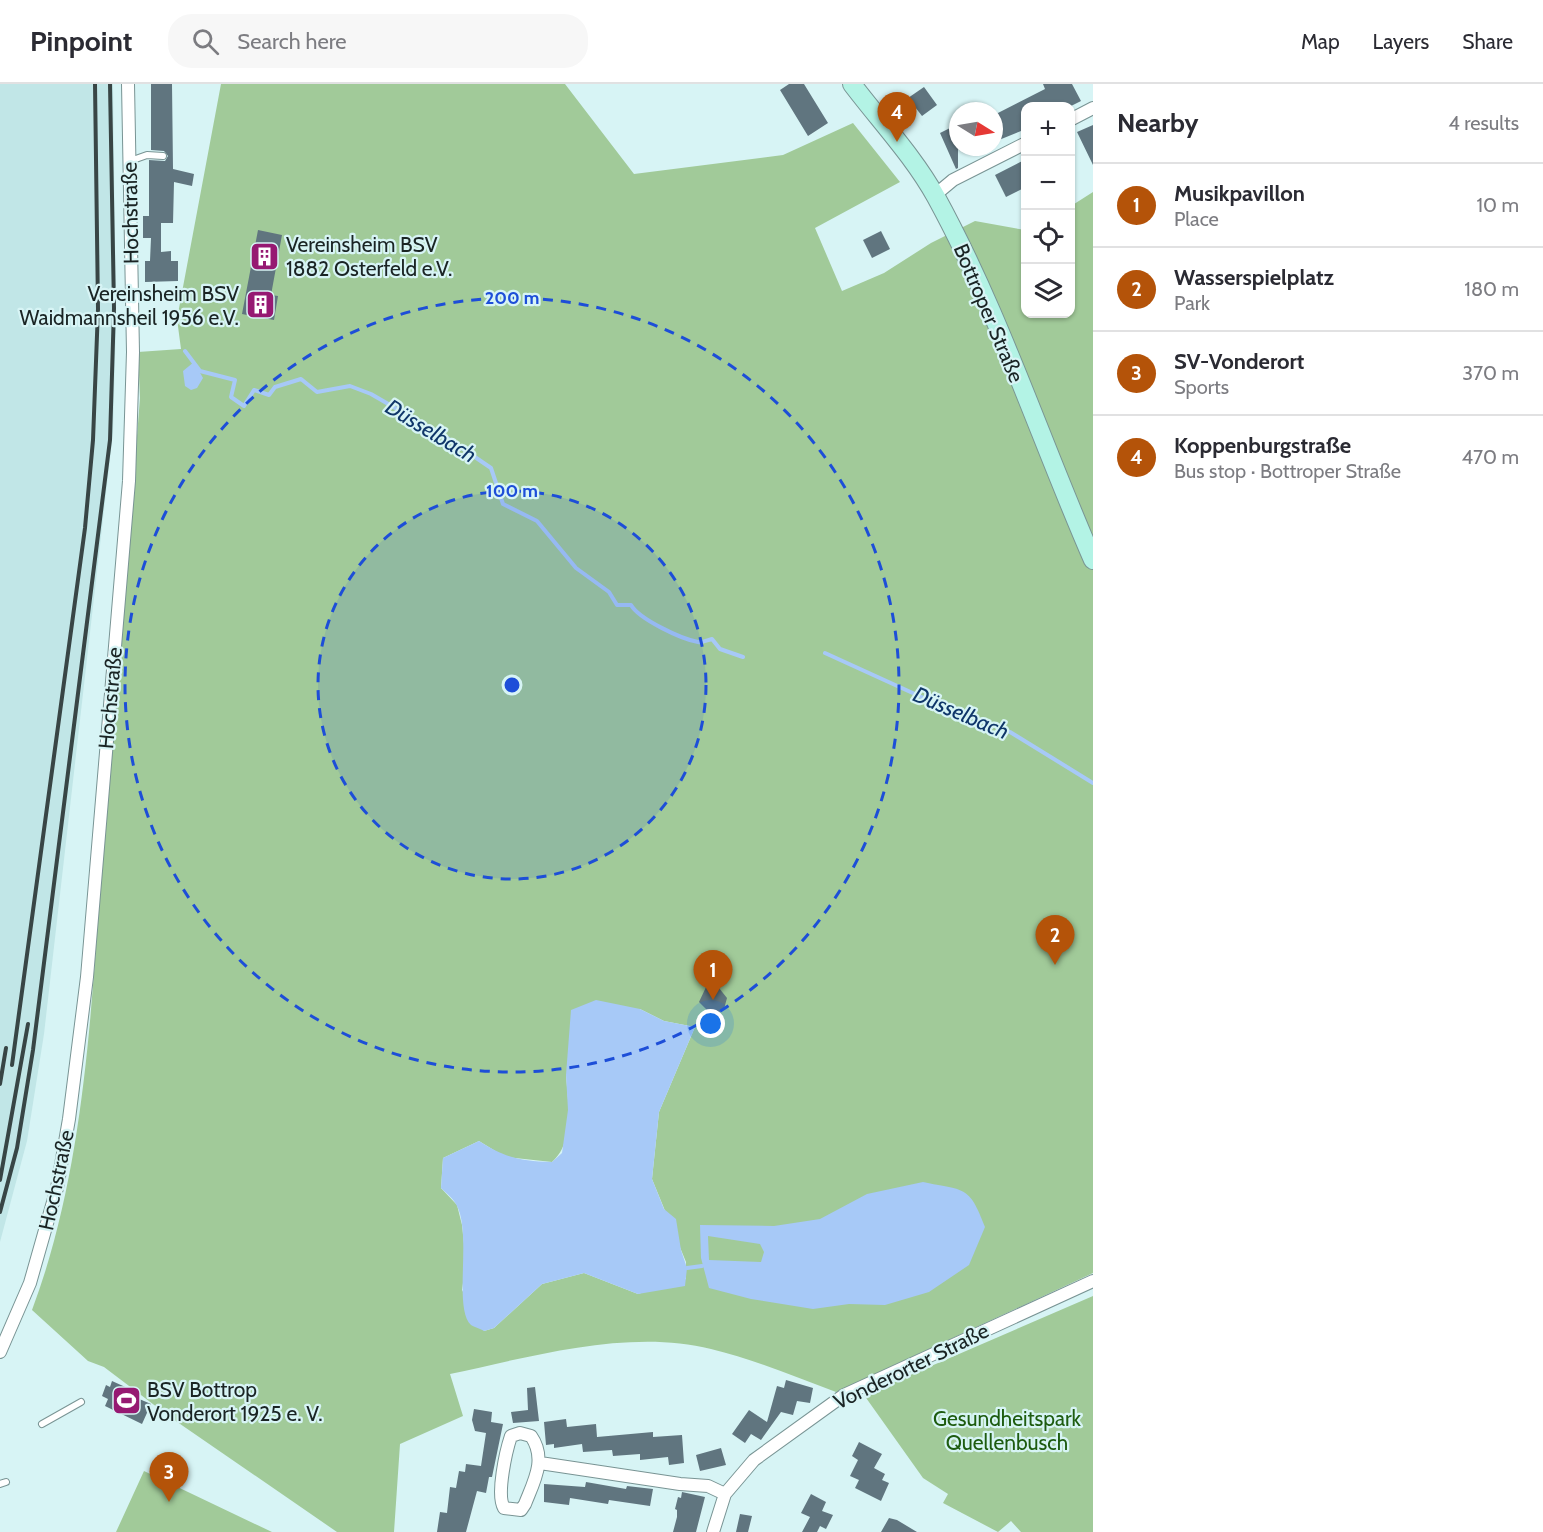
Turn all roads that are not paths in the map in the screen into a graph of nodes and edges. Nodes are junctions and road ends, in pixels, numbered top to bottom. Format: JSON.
{"nodes":[{"id":1,"x":128,"y":84,"type":"edge"},
{"id":2,"x":852,"y":84,"type":"edge"},
{"id":3,"x":1093,"y":108,"type":"edge"},
{"id":4,"x":1075,"y":118,"type":"edge"},
{"id":5,"x":1021,"y":146,"type":"edge"},
{"id":6,"x":163,"y":156,"type":"dead end"},
{"id":7,"x":130,"y":161,"type":"junction"},
{"id":8,"x":935,"y":195,"type":"junction"},
{"id":9,"x":1093,"y":560,"type":"edge"},
{"id":10,"x":1093,"y":1281,"type":"edge"},
{"id":11,"x":0,"y":1352,"type":"edge"},
{"id":12,"x":81,"y":1402,"type":"dead end"},
{"id":13,"x":42,"y":1424,"type":"dead end"},
{"id":14,"x":540,"y":1463,"type":"junction"},
{"id":15,"x":725,"y":1494,"type":"junction"},
{"id":16,"x":713,"y":1532,"type":"edge"}],
"edges":[{"from":1,"to":7,"type":"street","name":"Hochstraße"},
{"from":2,"to":8,"type":"main road","name":"Bottroper Straße"},
{"from":3,"to":4,"type":"street"},
{"from":5,"to":8,"type":"street"},
{"from":6,"to":7,"type":"lane"},
{"from":7,"to":11,"type":"street","name":"Hochstraße"},
{"from":8,"to":9,"type":"main road","name":"Bottroper Straße"},
{"from":10,"to":15,"type":"street","name":"Vonderorter Straße"},
{"from":12,"to":13,"type":"lane"},
{"from":14,"to":14,"type":"street"},
{"from":14,"to":15,"type":"street"},
{"from":15,"to":16,"type":"street"}]}
